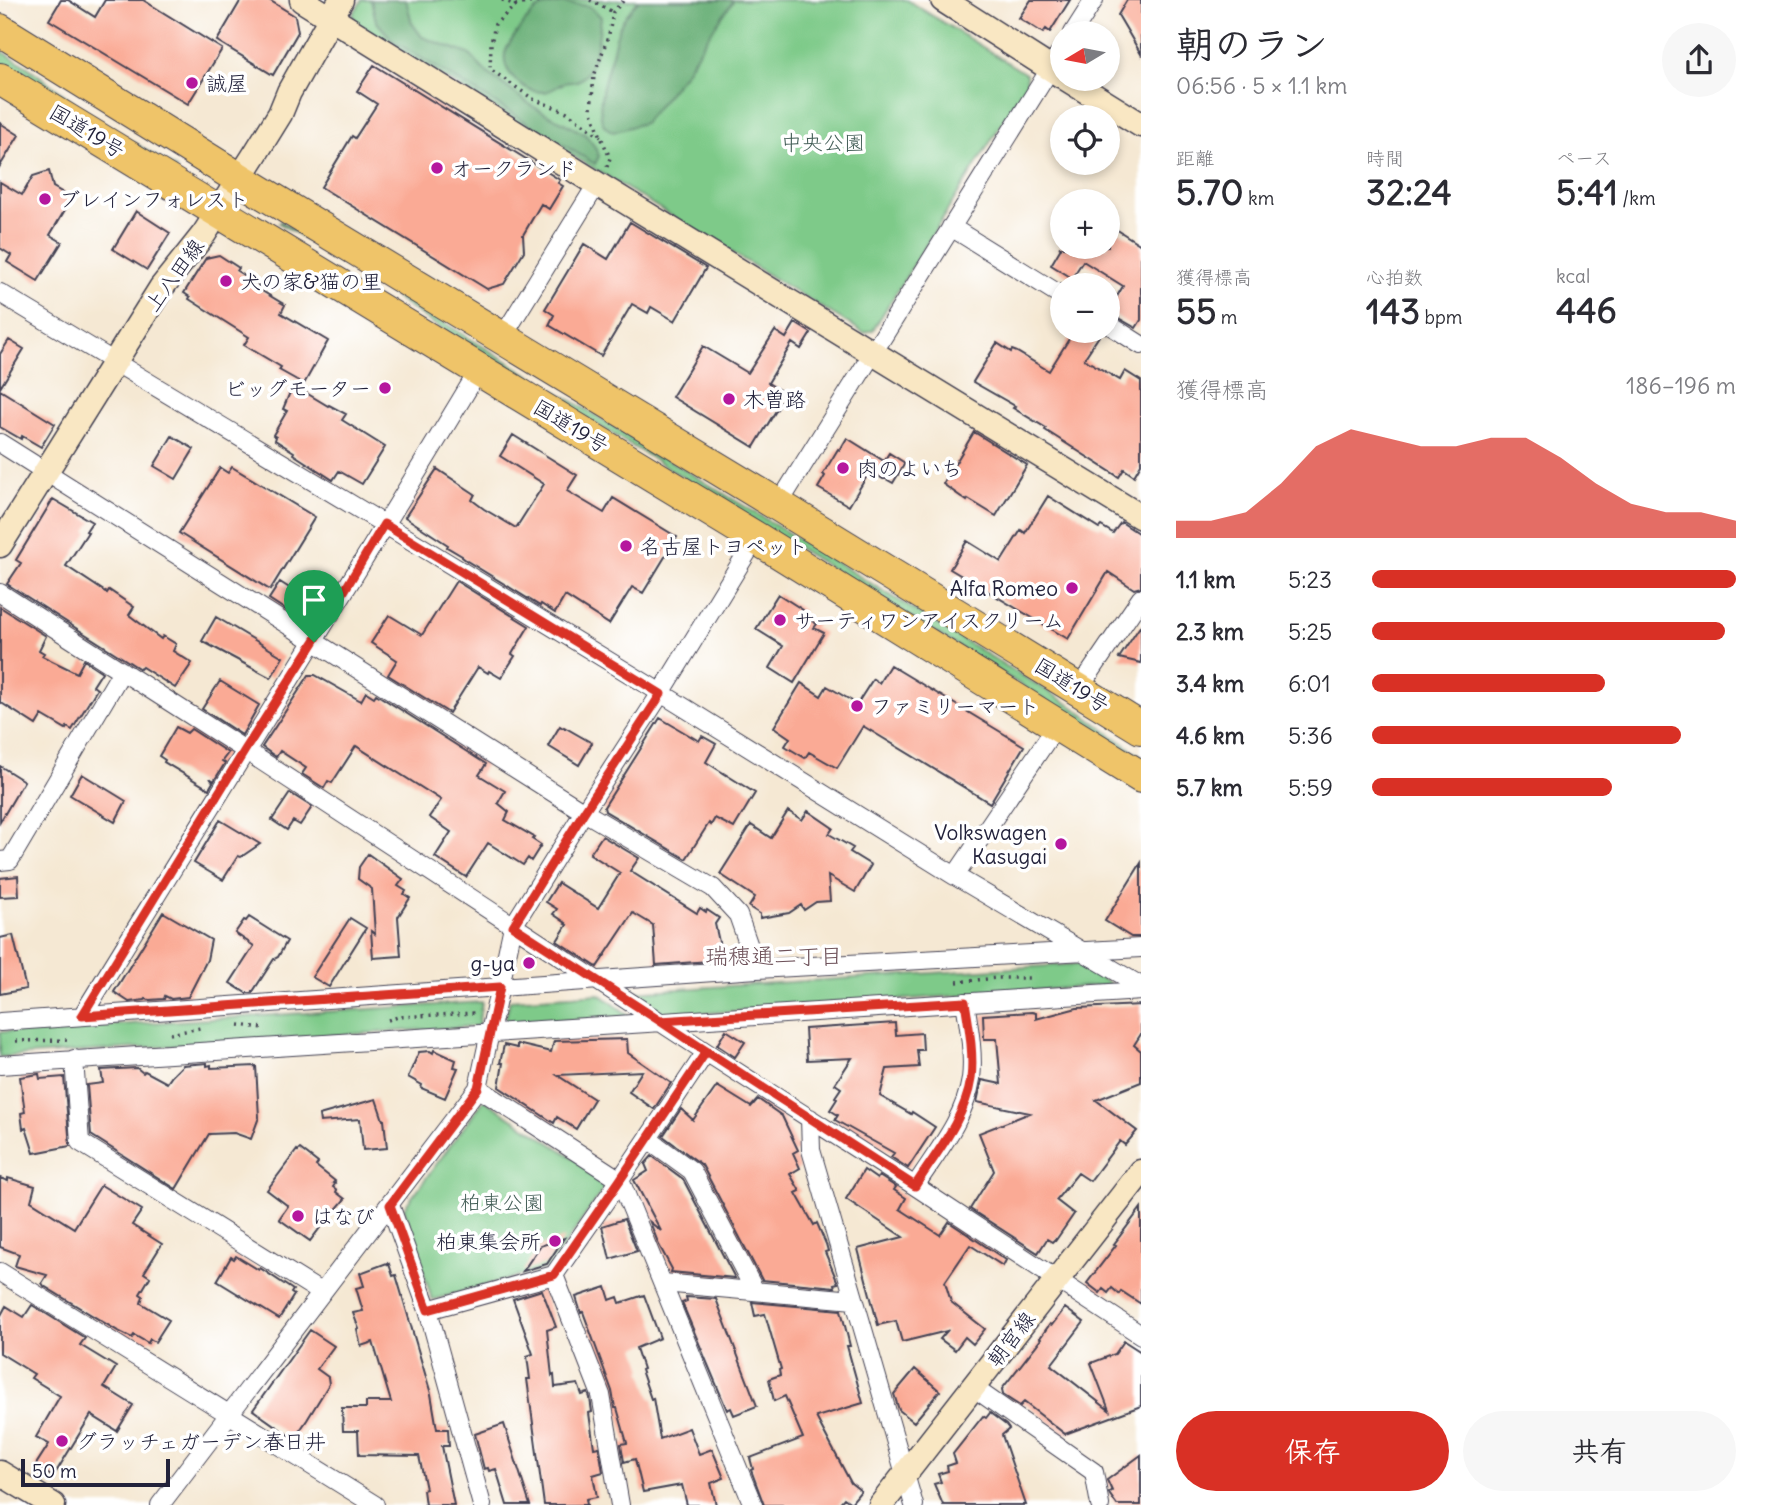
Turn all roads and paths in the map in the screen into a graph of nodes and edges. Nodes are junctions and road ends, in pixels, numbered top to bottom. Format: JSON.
{"nodes":[{"id":1,"x":302,"y":0,"type":"edge"},
{"id":2,"x":502,"y":0,"type":"edge"},
{"id":3,"x":545,"y":0,"type":"edge"},
{"id":4,"x":590,"y":0,"type":"edge"},
{"id":5,"x":624,"y":0,"type":"edge"},
{"id":6,"x":943,"y":0,"type":"edge"},
{"id":7,"x":1094,"y":0,"type":"edge"},
{"id":8,"x":516,"y":5,"type":"junction"},
{"id":9,"x":336,"y":9,"type":"edge"},
{"id":10,"x":613,"y":12,"type":"junction"},
{"id":11,"x":1081,"y":21,"type":"edge"},
{"id":12,"x":0,"y":30,"type":"edge"},
{"id":13,"x":1050,"y":62,"type":"edge"},
{"id":14,"x":0,"y":79,"type":"edge"},
{"id":15,"x":1050,"y":84,"type":"edge"},
{"id":16,"x":1093,"y":91,"type":"edge"},
{"id":17,"x":1141,"y":125,"type":"edge"},
{"id":18,"x":601,"y":137,"type":"junction"},
{"id":19,"x":240,"y":179,"type":"junction"},
{"id":20,"x":597,"y":184,"type":"junction"},
{"id":21,"x":219,"y":211,"type":"junction"},
{"id":22,"x":951,"y":227,"type":"junction"},
{"id":23,"x":1050,"y":289,"type":"edge"},
{"id":24,"x":0,"y":293,"type":"edge"},
{"id":25,"x":1120,"y":332,"type":"edge"},
{"id":26,"x":502,"y":338,"type":"junction"},
{"id":27,"x":1141,"y":345,"type":"edge"},
{"id":28,"x":873,"y":353,"type":"junction"},
{"id":29,"x":114,"y":363,"type":"junction"},
{"id":30,"x":479,"y":370,"type":"junction"},
{"id":31,"x":0,"y":443,"type":"edge"},
{"id":32,"x":46,"y":471,"type":"junction"},
{"id":33,"x":778,"y":505,"type":"junction"},
{"id":34,"x":1141,"y":517,"type":"edge"},
{"id":35,"x":384,"y":524,"type":"junction"},
{"id":36,"x":756,"y":538,"type":"junction"},
{"id":37,"x":0,"y":545,"type":"edge"},
{"id":38,"x":0,"y":593,"type":"edge"},
{"id":39,"x":1141,"y":598,"type":"edge"},
{"id":40,"x":314,"y":642,"type":"junction"},
{"id":41,"x":122,"y":671,"type":"junction"},
{"id":42,"x":1079,"y":689,"type":"junction"},
{"id":43,"x":661,"y":694,"type":"junction"},
{"id":44,"x":1057,"y":725,"type":"junction"},
{"id":45,"x":1141,"y":728,"type":"edge"},
{"id":46,"x":245,"y":750,"type":"junction"},
{"id":47,"x":1141,"y":777,"type":"edge"},
{"id":48,"x":584,"y":812,"type":"junction"},
{"id":49,"x":0,"y":861,"type":"edge"},
{"id":50,"x":955,"y":876,"type":"junction"},
{"id":51,"x":513,"y":926,"type":"junction"},
{"id":52,"x":1141,"y":948,"type":"edge"},
{"id":53,"x":1085,"y":951,"type":"junction"},
{"id":54,"x":757,"y":969,"type":"junction"},
{"id":55,"x":597,"y":981,"type":"junction"},
{"id":56,"x":1141,"y":986,"type":"edge"},
{"id":57,"x":500,"y":987,"type":"junction"},
{"id":58,"x":1141,"y":991,"type":"edge"},
{"id":59,"x":965,"y":1002,"type":"junction"},
{"id":60,"x":82,"y":1016,"type":"junction"},
{"id":61,"x":660,"y":1021,"type":"junction"},
{"id":62,"x":0,"y":1022,"type":"edge"},
{"id":63,"x":491,"y":1032,"type":"junction"},
{"id":64,"x":706,"y":1052,"type":"junction"},
{"id":65,"x":74,"y":1059,"type":"junction"},
{"id":66,"x":0,"y":1065,"type":"edge"},
{"id":67,"x":478,"y":1088,"type":"junction"},
{"id":68,"x":810,"y":1118,"type":"junction"},
{"id":69,"x":648,"y":1139,"type":"junction"},
{"id":70,"x":1141,"y":1172,"type":"edge"},
{"id":71,"x":620,"y":1180,"type":"junction"},
{"id":72,"x":915,"y":1186,"type":"junction"},
{"id":73,"x":390,"y":1205,"type":"junction"},
{"id":74,"x":0,"y":1272,"type":"edge"},
{"id":75,"x":554,"y":1275,"type":"junction"},
{"id":76,"x":1056,"y":1280,"type":"junction"},
{"id":77,"x":663,"y":1283,"type":"junction"},
{"id":78,"x":755,"y":1291,"type":"junction"},
{"id":79,"x":322,"y":1293,"type":"junction"},
{"id":80,"x":853,"y":1300,"type":"junction"},
{"id":81,"x":428,"y":1310,"type":"junction"},
{"id":82,"x":1141,"y":1335,"type":"edge"},
{"id":83,"x":974,"y":1388,"type":"junction"},
{"id":84,"x":229,"y":1414,"type":"junction"},
{"id":85,"x":0,"y":1473,"type":"edge"},
{"id":86,"x":906,"y":1474,"type":"junction"},
{"id":87,"x":53,"y":1505,"type":"edge"},
{"id":88,"x":160,"y":1505,"type":"edge"},
{"id":89,"x":375,"y":1505,"type":"edge"},
{"id":90,"x":482,"y":1505,"type":"edge"},
{"id":91,"x":620,"y":1505,"type":"edge"},
{"id":92,"x":753,"y":1505,"type":"edge"},
{"id":93,"x":881,"y":1505,"type":"edge"},
{"id":94,"x":914,"y":1505,"type":"edge"},
{"id":95,"x":1100,"y":1505,"type":"edge"}],
"edges":[{"from":1,"to":9,"type":"street"},
{"from":2,"to":8,"type":"path"},
{"from":3,"to":8,"type":"path"},
{"from":4,"to":10,"type":"path"},
{"from":5,"to":10,"type":"path"},
{"from":6,"to":13,"type":"street"},
{"from":7,"to":11,"type":"street"},
{"from":8,"to":18,"type":"path"},
{"from":9,"to":19,"type":"street","name":"上八田線"},
{"from":9,"to":20,"type":"street"},
{"from":10,"to":18,"type":"path"},
{"from":12,"to":19,"type":"highway","name":"国道19号"},
{"from":14,"to":21,"type":"highway","name":"国道19号"},
{"from":15,"to":22,"type":"street"},
{"from":16,"to":17,"type":"street"},
{"from":18,"to":20,"type":"path"},
{"from":19,"to":21,"type":"street","name":"上八田線"},
{"from":19,"to":26,"type":"highway","name":"国道19号"},
{"from":20,"to":26,"type":"street"},
{"from":20,"to":28,"type":"street"},
{"from":21,"to":29,"type":"street","name":"上八田線"},
{"from":21,"to":30,"type":"highway","name":"国道19号"},
{"from":22,"to":23,"type":"street"},
{"from":22,"to":28,"type":"street"},
{"from":24,"to":29,"type":"street"},
{"from":25,"to":27,"type":"street"},
{"from":26,"to":33,"type":"highway","name":"国道19号"},
{"from":28,"to":33,"type":"street"},
{"from":28,"to":34,"type":"street"},
{"from":29,"to":32,"type":"street","name":"上八田線"},
{"from":29,"to":35,"type":"street"},
{"from":30,"to":35,"type":"street"},
{"from":30,"to":36,"type":"highway","name":"国道19号"},
{"from":31,"to":32,"type":"street"},
{"from":32,"to":37,"type":"street","name":"上八田線"},
{"from":32,"to":40,"type":"street"},
{"from":33,"to":42,"type":"highway","name":"国道19号"},
{"from":35,"to":40,"type":"street"},
{"from":35,"to":43,"type":"street"},
{"from":36,"to":43,"type":"street"},
{"from":36,"to":44,"type":"highway","name":"国道19号"},
{"from":38,"to":41,"type":"street"},
{"from":39,"to":42,"type":"street"},
{"from":40,"to":46,"type":"street"},
{"from":40,"to":48,"type":"street"},
{"from":41,"to":46,"type":"street"},
{"from":41,"to":49,"type":"street"},
{"from":42,"to":45,"type":"highway","name":"国道19号"},
{"from":43,"to":48,"type":"street"},
{"from":43,"to":50,"type":"street"},
{"from":44,"to":47,"type":"highway","name":"国道19号"},
{"from":44,"to":50,"type":"street"},
{"from":46,"to":51,"type":"street"},
{"from":46,"to":60,"type":"street"},
{"from":48,"to":51,"type":"street"},
{"from":48,"to":54,"type":"street"},
{"from":50,"to":53,"type":"street"},
{"from":51,"to":55,"type":"street"},
{"from":51,"to":57,"type":"street"},
{"from":52,"to":53,"type":"street"},
{"from":53,"to":54,"type":"street"},
{"from":53,"to":56,"type":"street"},
{"from":54,"to":55,"type":"street"},
{"from":55,"to":57,"type":"street"},
{"from":55,"to":61,"type":"street"},
{"from":57,"to":60,"type":"street"},
{"from":57,"to":63,"type":"street"},
{"from":58,"to":59,"type":"street"},
{"from":59,"to":61,"type":"street"},
{"from":59,"to":72,"type":"street"},
{"from":60,"to":62,"type":"street"},
{"from":61,"to":63,"type":"street"},
{"from":61,"to":64,"type":"street"},
{"from":63,"to":65,"type":"street"},
{"from":63,"to":67,"type":"street"},
{"from":64,"to":68,"type":"street"},
{"from":64,"to":69,"type":"street"},
{"from":65,"to":66,"type":"street"},
{"from":65,"to":79,"type":"street"},
{"from":67,"to":71,"type":"street"},
{"from":67,"to":73,"type":"street"},
{"from":68,"to":72,"type":"street"},
{"from":68,"to":80,"type":"street"},
{"from":69,"to":71,"type":"street"},
{"from":69,"to":78,"type":"street"},
{"from":70,"to":76,"type":"street","name":"朝宮線"},
{"from":71,"to":75,"type":"street"},
{"from":71,"to":77,"type":"street"},
{"from":72,"to":76,"type":"street"},
{"from":73,"to":79,"type":"street"},
{"from":73,"to":81,"type":"street"},
{"from":74,"to":84,"type":"street"},
{"from":75,"to":81,"type":"street"},
{"from":75,"to":91,"type":"street"},
{"from":76,"to":82,"type":"street"},
{"from":76,"to":83,"type":"street","name":"朝宮線"},
{"from":77,"to":78,"type":"street"},
{"from":77,"to":92,"type":"street"},
{"from":78,"to":80,"type":"street"},
{"from":79,"to":84,"type":"street"},
{"from":80,"to":86,"type":"street"},
{"from":81,"to":90,"type":"street"},
{"from":83,"to":86,"type":"street","name":"朝宮線"},
{"from":83,"to":95,"type":"street"},
{"from":84,"to":88,"type":"street"},
{"from":84,"to":89,"type":"street"},
{"from":85,"to":87,"type":"street"},
{"from":86,"to":93,"type":"street","name":"朝宮線"},
{"from":86,"to":94,"type":"street"}]}
